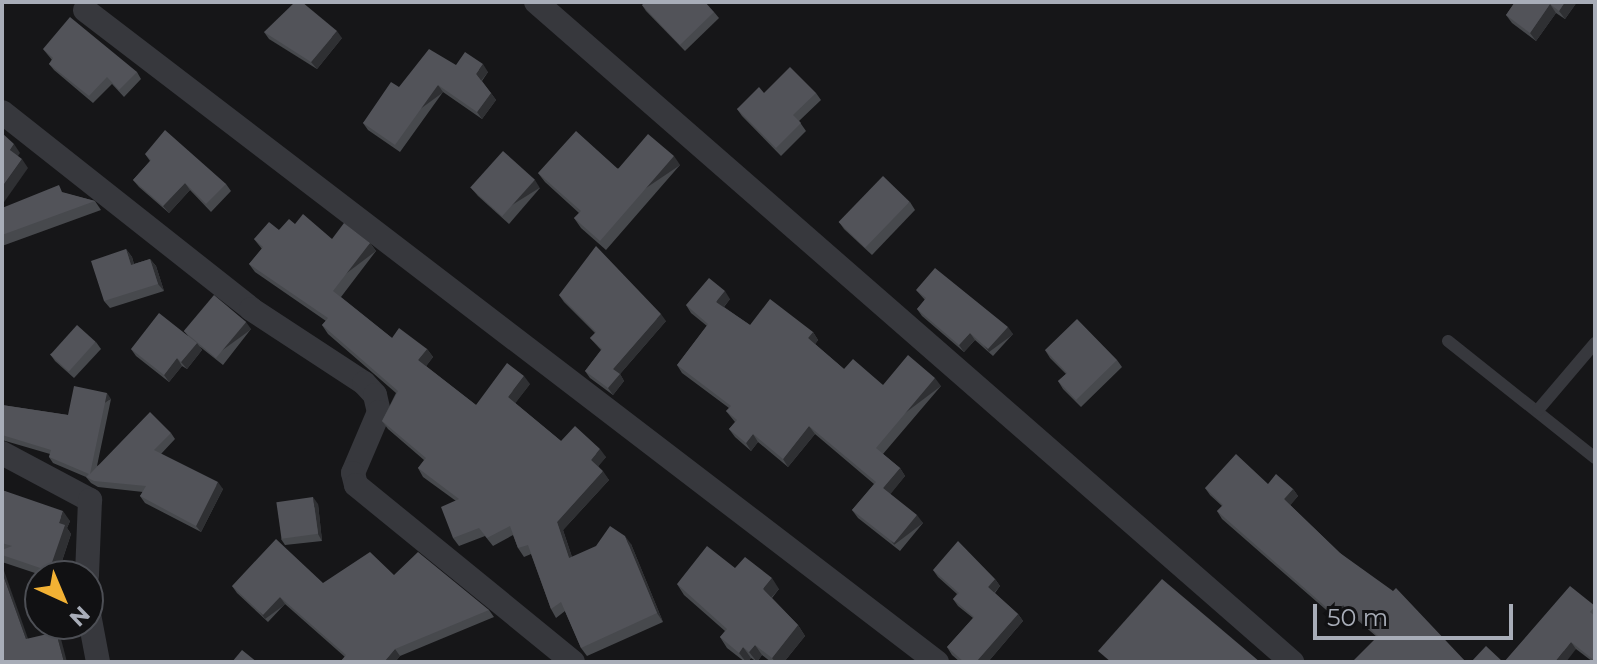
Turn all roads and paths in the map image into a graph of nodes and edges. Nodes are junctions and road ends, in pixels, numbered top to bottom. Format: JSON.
{"nodes":[{"id":1,"x":536,"y":2,"type":"edge"},
{"id":2,"x":85,"y":10,"type":"dead end"},
{"id":3,"x":2,"y":112,"type":"edge"},
{"id":4,"x":1448,"y":341,"type":"dead end"},
{"id":5,"x":1595,"y":343,"type":"edge"},
{"id":6,"x":1538,"y":410,"type":"junction"},
{"id":7,"x":2,"y":453,"type":"edge"},
{"id":8,"x":1595,"y":458,"type":"edge"},
{"id":9,"x":88,"y":560,"type":"edge"},
{"id":10,"x":94,"y":640,"type":"edge"},
{"id":11,"x":98,"y":662,"type":"edge"},
{"id":12,"x":573,"y":662,"type":"edge"},
{"id":13,"x":937,"y":662,"type":"edge"},
{"id":14,"x":1292,"y":662,"type":"edge"}],
"edges":[{"from":1,"to":14,"type":"street"},
{"from":2,"to":13,"type":"street"},
{"from":3,"to":12,"type":"street"},
{"from":4,"to":6,"type":"lane"},
{"from":5,"to":6,"type":"lane"},
{"from":6,"to":8,"type":"lane"},
{"from":7,"to":9,"type":"street"},
{"from":10,"to":11,"type":"street"}]}
